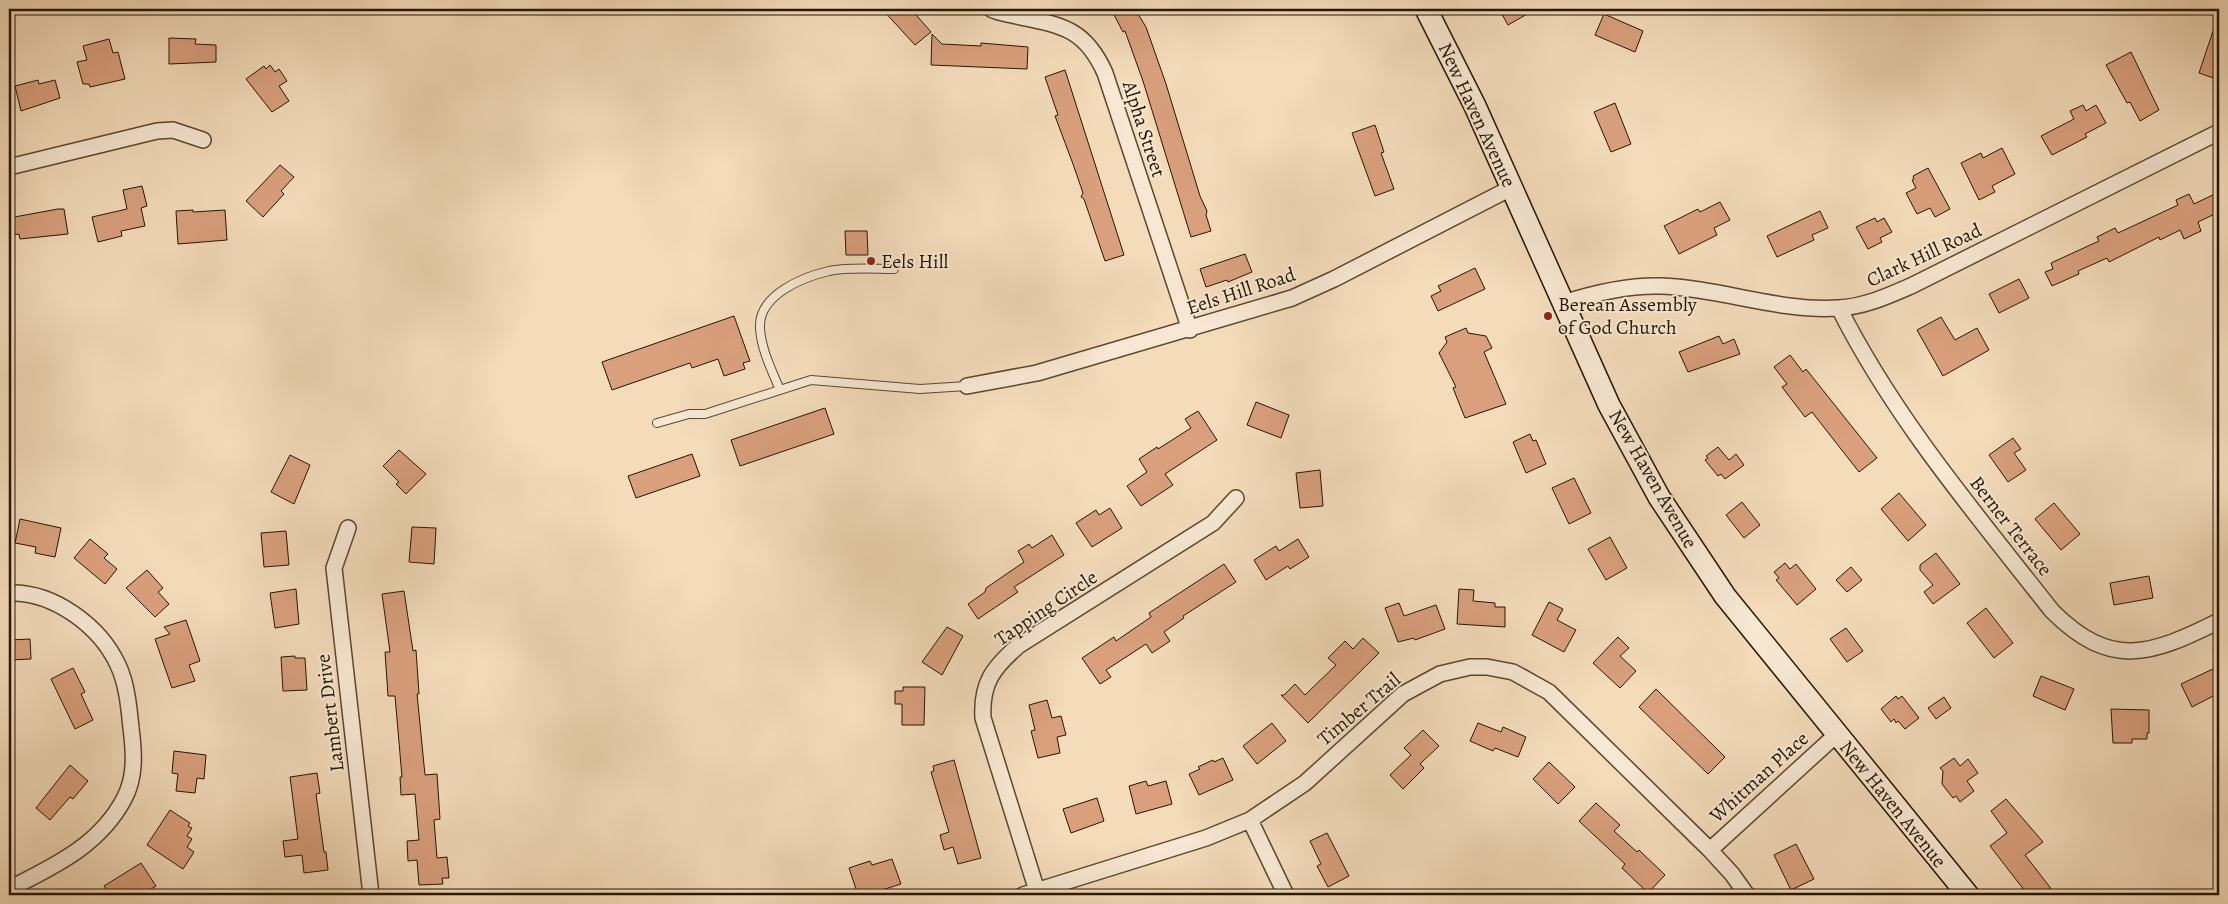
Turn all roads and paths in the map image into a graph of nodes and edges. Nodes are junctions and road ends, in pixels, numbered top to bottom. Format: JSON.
{"nodes":[{"id":1,"x":990,"y":9,"type":"edge"},
{"id":2,"x":1426,"y":9,"type":"edge"},
{"id":3,"x":2219,"y":132,"type":"edge"},
{"id":4,"x":203,"y":140,"type":"dead end"},
{"id":5,"x":9,"y":167,"type":"edge"},
{"id":6,"x":1511,"y":188,"type":"junction"},
{"id":7,"x":894,"y":269,"type":"dead end"},
{"id":8,"x":1563,"y":304,"type":"junction"},
{"id":9,"x":1839,"y":308,"type":"junction"},
{"id":10,"x":1190,"y":330,"type":"junction"},
{"id":11,"x":967,"y":386,"type":"joint"},
{"id":12,"x":780,"y":390,"type":"junction"},
{"id":13,"x":657,"y":423,"type":"dead end"},
{"id":14,"x":1236,"y":498,"type":"dead end"},
{"id":15,"x":348,"y":528,"type":"dead end"},
{"id":16,"x":9,"y":593,"type":"edge"},
{"id":17,"x":2219,"y":621,"type":"edge"},
{"id":18,"x":1836,"y":735,"type":"junction"},
{"id":19,"x":1250,"y":820,"type":"junction"},
{"id":20,"x":1710,"y":850,"type":"junction"},
{"id":21,"x":9,"y":889,"type":"edge"},
{"id":22,"x":1037,"y":891,"type":"junction"},
{"id":23,"x":371,"y":895,"type":"edge"},
{"id":24,"x":1023,"y":895,"type":"edge"},
{"id":25,"x":1286,"y":895,"type":"edge"},
{"id":26,"x":1747,"y":895,"type":"edge"},
{"id":27,"x":1968,"y":895,"type":"edge"}],
"edges":[{"from":1,"to":10,"type":"street","name":"Alpha Street"},
{"from":2,"to":6,"type":"main road","name":"New Haven Avenue"},
{"from":3,"to":9,"type":"street","name":"Clark Hill Road"},
{"from":4,"to":5,"type":"street"},
{"from":6,"to":8,"type":"main road","name":"New Haven Avenue"},
{"from":6,"to":10,"type":"street","name":"Eels Hill Road"},
{"from":7,"to":12,"type":"lane"},
{"from":8,"to":9,"type":"street","name":"Clark Hill Road"},
{"from":8,"to":18,"type":"main road","name":"New Haven Avenue"},
{"from":9,"to":17,"type":"street","name":"Berner Terrace"},
{"from":10,"to":11,"type":"street","name":"Eels Hill Road"},
{"from":11,"to":12,"type":"lane"},
{"from":12,"to":13,"type":"lane"},
{"from":14,"to":22,"type":"street","name":"Tapping Circle"},
{"from":15,"to":23,"type":"street","name":"Lambert Drive"},
{"from":16,"to":21,"type":"street"},
{"from":18,"to":20,"type":"street","name":"Whitman Place"},
{"from":18,"to":27,"type":"main road","name":"New Haven Avenue"},
{"from":19,"to":20,"type":"street","name":"Timber Trail"},
{"from":19,"to":22,"type":"street","name":"Timber Trail"},
{"from":19,"to":25,"type":"street"},
{"from":20,"to":26,"type":"street","name":"Timber Trail"},
{"from":22,"to":24,"type":"street","name":"Timber Trail"}]}
